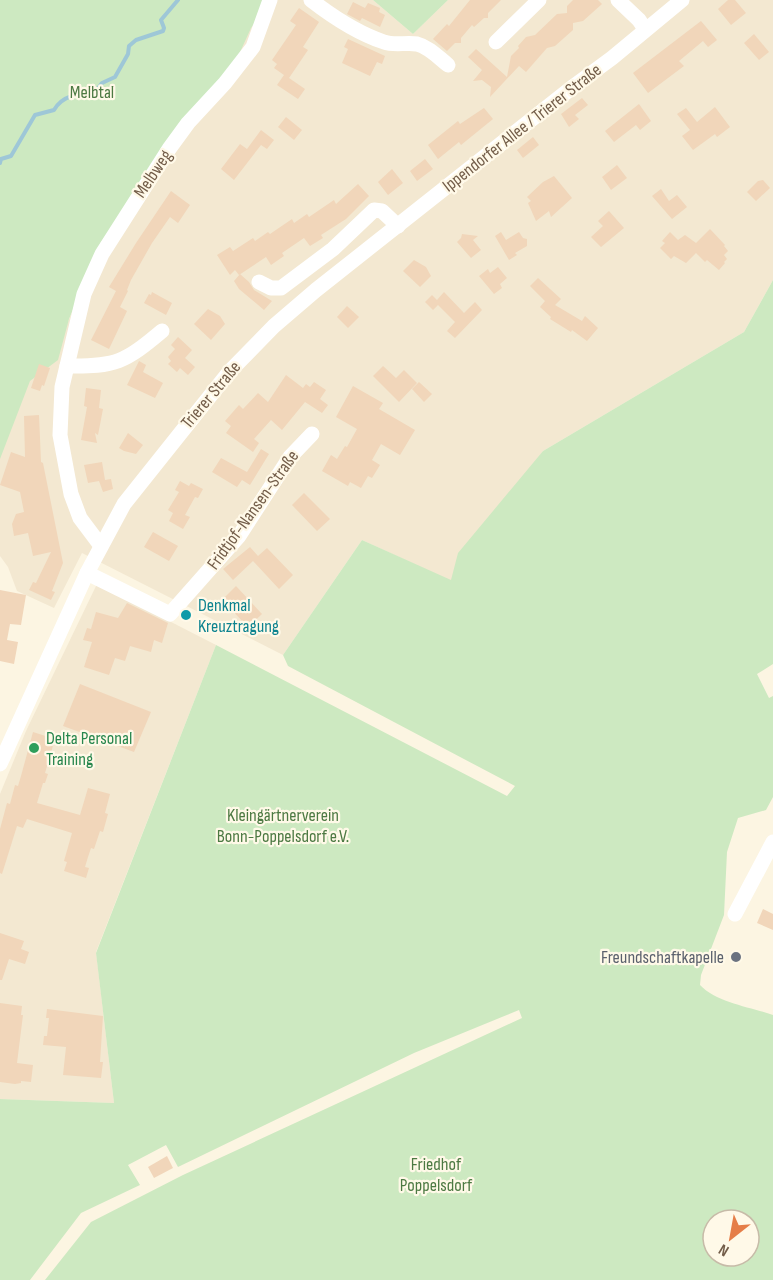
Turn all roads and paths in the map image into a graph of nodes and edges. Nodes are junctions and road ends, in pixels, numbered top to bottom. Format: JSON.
{"nodes":[{"id":1,"x":270,"y":0,"type":"edge"},
{"id":2,"x":311,"y":0,"type":"edge"},
{"id":3,"x":539,"y":0,"type":"edge"},
{"id":4,"x":618,"y":0,"type":"edge"},
{"id":5,"x":682,"y":0,"type":"edge"},
{"id":6,"x":645,"y":29,"type":"junction"},
{"id":7,"x":496,"y":42,"type":"dead end"},
{"id":8,"x":448,"y":65,"type":"dead end"},
{"id":9,"x":398,"y":225,"type":"junction"},
{"id":10,"x":259,"y":282,"type":"dead end"},
{"id":11,"x":162,"y":331,"type":"dead end"},
{"id":12,"x":67,"y":366,"type":"junction"},
{"id":13,"x":312,"y":434,"type":"dead end"},
{"id":14,"x":101,"y":546,"type":"junction"},
{"id":15,"x":87,"y":573,"type":"junction"},
{"id":16,"x":0,"y":764,"type":"edge"},
{"id":17,"x":773,"y":842,"type":"edge"},
{"id":18,"x":735,"y":914,"type":"dead end"}],
"edges":[{"from":1,"to":12,"type":"street","name":"Melbweg"},
{"from":2,"to":8,"type":"street"},
{"from":3,"to":7,"type":"street"},
{"from":4,"to":6,"type":"street"},
{"from":5,"to":6,"type":"street","name":"Ippendorfer Allee / Trierer Straße"},
{"from":6,"to":9,"type":"street","name":"Ippendorfer Allee / Trierer Straße"},
{"from":9,"to":10,"type":"street"},
{"from":9,"to":14,"type":"street","name":"Trierer Straße"},
{"from":11,"to":12,"type":"street"},
{"from":12,"to":14,"type":"street","name":"Melbweg"},
{"from":13,"to":15,"type":"street","name":"Fridtjof-Nansen-Straße"},
{"from":14,"to":15,"type":"street","name":"Trierer Straße"},
{"from":15,"to":16,"type":"street","name":"Trierer Straße"},
{"from":17,"to":18,"type":"street"}]}
